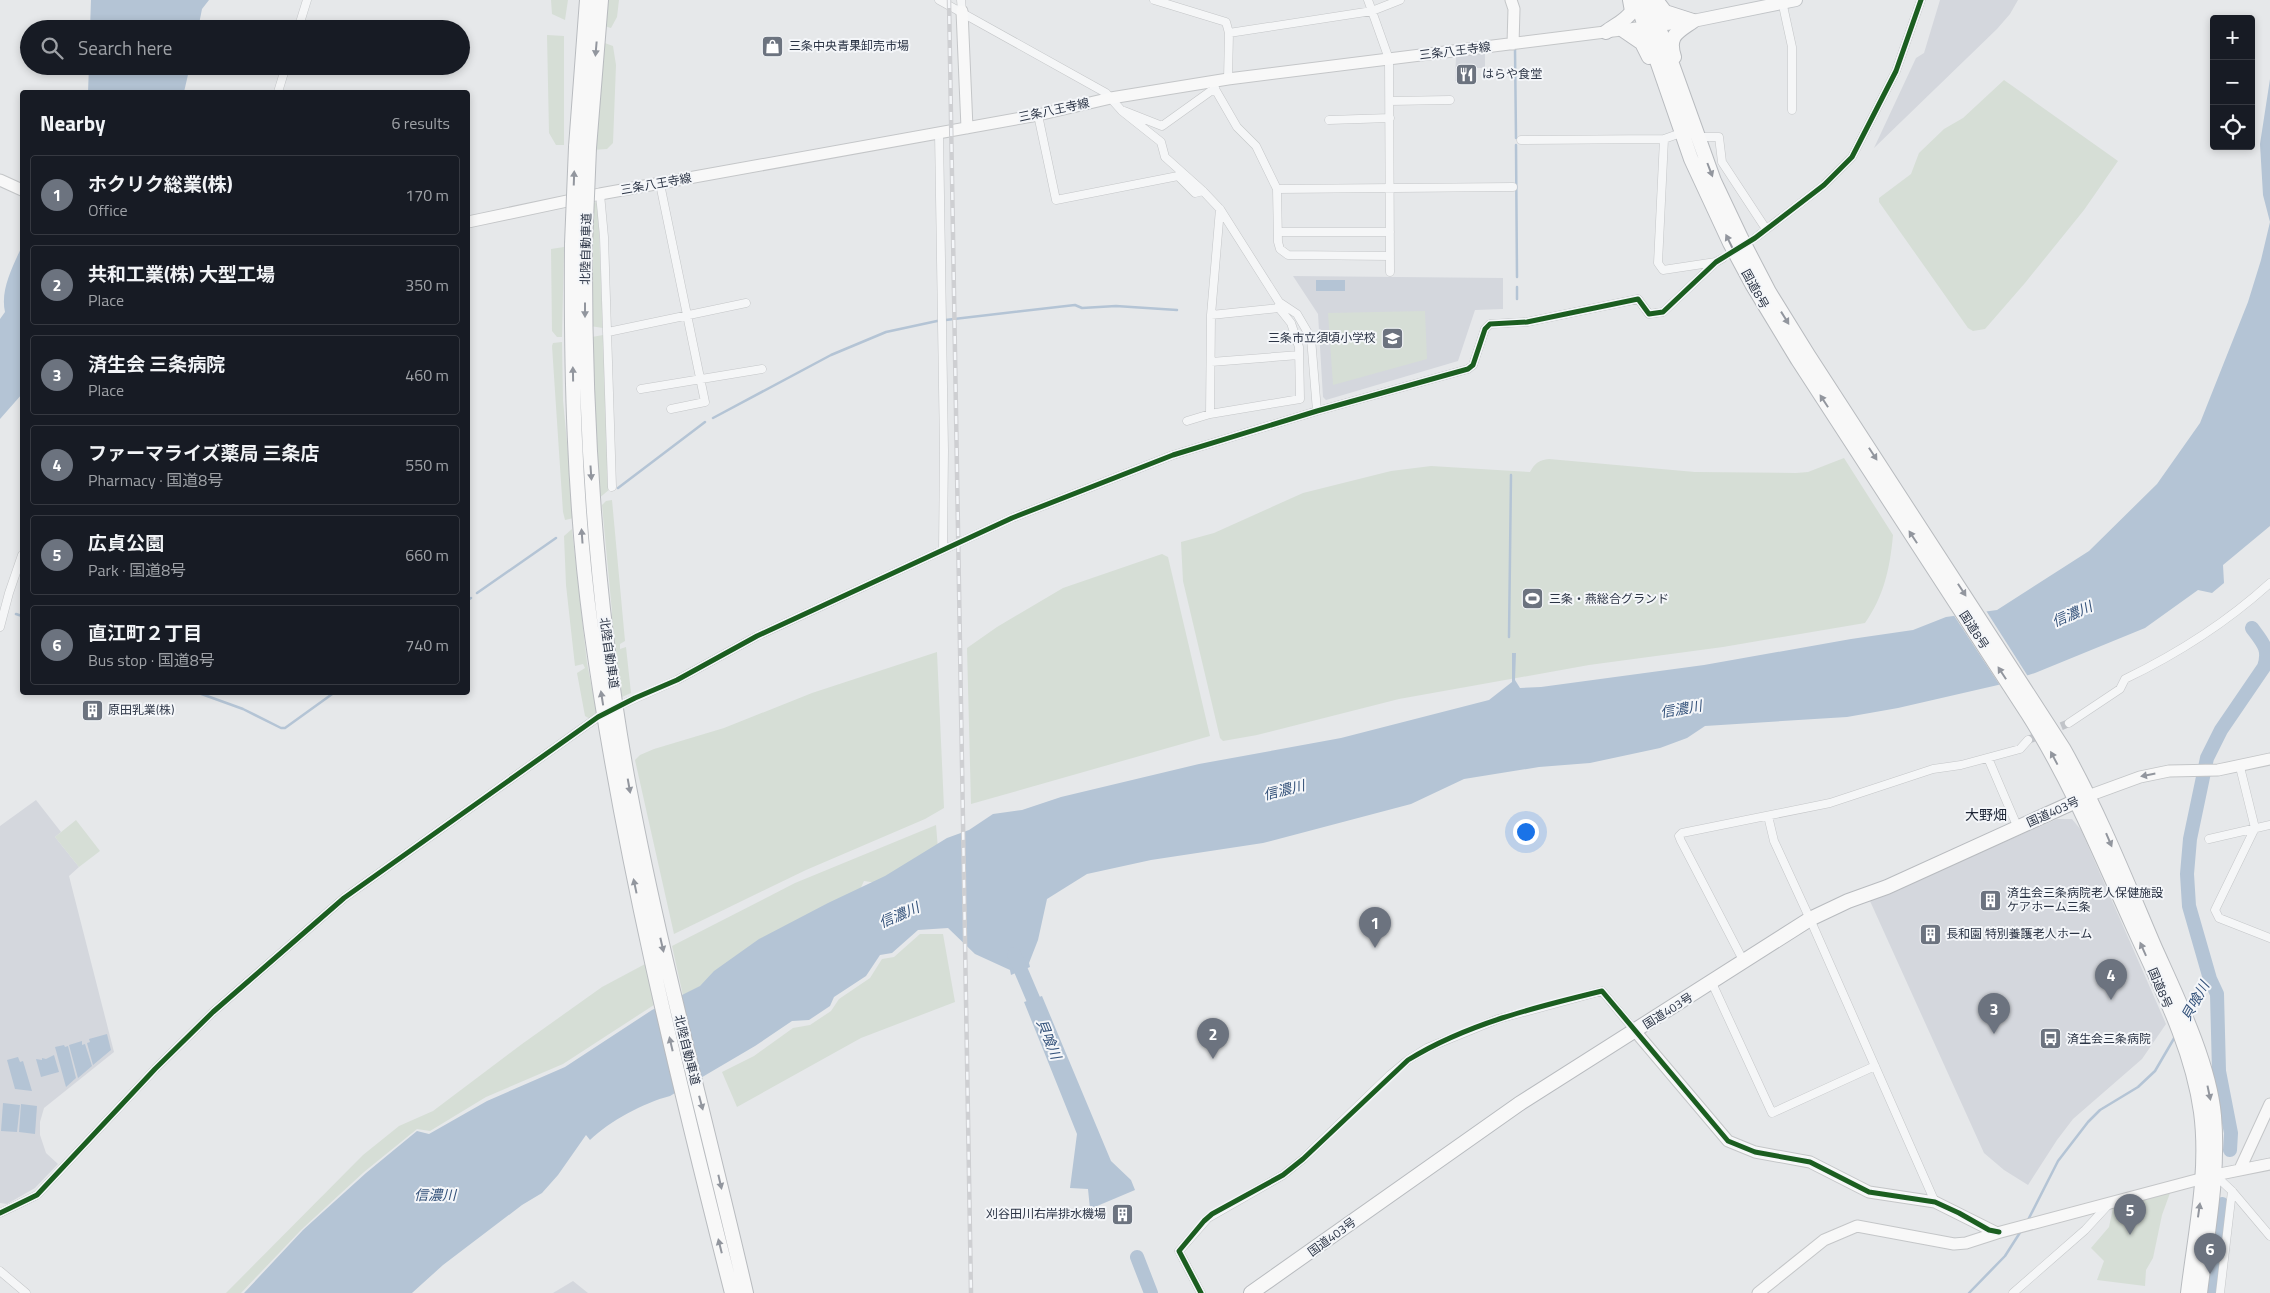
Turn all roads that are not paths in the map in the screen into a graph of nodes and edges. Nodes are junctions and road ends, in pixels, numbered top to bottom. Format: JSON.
{"nodes":[{"id":1,"x":307,"y":0,"type":"edge"},
{"id":2,"x":587,"y":0,"type":"edge"},
{"id":3,"x":601,"y":0,"type":"edge"},
{"id":4,"x":940,"y":0,"type":"edge"},
{"id":5,"x":1154,"y":0,"type":"edge"},
{"id":6,"x":1368,"y":0,"type":"edge"},
{"id":7,"x":1400,"y":0,"type":"edge"},
{"id":8,"x":1510,"y":0,"type":"edge"},
{"id":9,"x":1630,"y":0,"type":"edge"},
{"id":10,"x":1636,"y":0,"type":"edge"},
{"id":11,"x":1649,"y":0,"type":"edge"},
{"id":12,"x":1656,"y":0,"type":"edge"},
{"id":13,"x":1796,"y":0,"type":"edge"},
{"id":14,"x":1921,"y":0,"type":"edge"},
{"id":15,"x":1781,"y":1,"type":"edge"},
{"id":16,"x":1178,"y":3,"type":"edge"},
{"id":17,"x":961,"y":6,"type":"edge"},
{"id":18,"x":1372,"y":11,"type":"junction"},
{"id":19,"x":301,"y":20,"type":"edge"},
{"id":20,"x":1693,"y":21,"type":"junction"},
{"id":21,"x":1652,"y":26,"type":"junction"},
{"id":22,"x":1623,"y":30,"type":"junction"},
{"id":23,"x":1606,"y":32,"type":"junction"},
{"id":24,"x":1229,"y":33,"type":"junction"},
{"id":25,"x":1513,"y":44,"type":"junction"},
{"id":26,"x":1389,"y":59,"type":"junction"},
{"id":27,"x":283,"y":75,"type":"edge"},
{"id":28,"x":1228,"y":79,"type":"junction"},
{"id":29,"x":1213,"y":85,"type":"junction"},
{"id":30,"x":1665,"y":85,"type":"junction"},
{"id":31,"x":279,"y":90,"type":"edge"},
{"id":32,"x":1682,"y":97,"type":"junction"},
{"id":33,"x":1111,"y":98,"type":"junction"},
{"id":34,"x":1450,"y":100,"type":"dead end"},
{"id":35,"x":1390,"y":101,"type":"junction"},
{"id":36,"x":1792,"y":110,"type":"dead end"},
{"id":37,"x":1122,"y":112,"type":"junction"},
{"id":38,"x":1038,"y":115,"type":"junction"},
{"id":39,"x":1390,"y":118,"type":"junction"},
{"id":40,"x":1329,"y":120,"type":"dead end"},
{"id":41,"x":967,"y":128,"type":"junction"},
{"id":42,"x":938,"y":133,"type":"junction"},
{"id":43,"x":1681,"y":134,"type":"junction"},
{"id":44,"x":1697,"y":137,"type":"junction"},
{"id":45,"x":1664,"y":139,"type":"junction"},
{"id":46,"x":1520,"y":140,"type":"dead end"},
{"id":47,"x":582,"y":148,"type":"junction"},
{"id":48,"x":0,"y":180,"type":"edge"},
{"id":49,"x":660,"y":184,"type":"junction"},
{"id":50,"x":1513,"y":187,"type":"dead end"},
{"id":51,"x":20,"y":189,"type":"edge"},
{"id":52,"x":1277,"y":189,"type":"junction"},
{"id":53,"x":1389,"y":189,"type":"junction"},
{"id":54,"x":1204,"y":191,"type":"junction"},
{"id":55,"x":600,"y":194,"type":"junction"},
{"id":56,"x":1220,"y":209,"type":"junction"},
{"id":57,"x":470,"y":222,"type":"edge"},
{"id":58,"x":1766,"y":229,"type":"junction"},
{"id":59,"x":1278,"y":232,"type":"junction"},
{"id":60,"x":1390,"y":232,"type":"junction"},
{"id":61,"x":1755,"y":238,"type":"dead end"},
{"id":62,"x":579,"y":244,"type":"junction"},
{"id":63,"x":1390,"y":256,"type":"junction"},
{"id":64,"x":1390,"y":272,"type":"dead end"},
{"id":65,"x":1756,"y":280,"type":"junction"},
{"id":66,"x":746,"y":303,"type":"dead end"},
{"id":67,"x":1279,"y":305,"type":"junction"},
{"id":68,"x":688,"y":315,"type":"junction"},
{"id":69,"x":1211,"y":315,"type":"junction"},
{"id":70,"x":608,"y":332,"type":"junction"},
{"id":71,"x":1299,"y":355,"type":"junction"},
{"id":72,"x":1211,"y":362,"type":"junction"},
{"id":73,"x":762,"y":370,"type":"dead end"},
{"id":74,"x":701,"y":380,"type":"junction"},
{"id":75,"x":641,"y":389,"type":"dead end"},
{"id":76,"x":671,"y":409,"type":"dead end"},
{"id":77,"x":1317,"y":411,"type":"junction"},
{"id":78,"x":1210,"y":414,"type":"junction"},
{"id":79,"x":1187,"y":421,"type":"dead end"},
{"id":80,"x":612,"y":487,"type":"dead end"},
{"id":81,"x":943,"y":550,"type":"junction"},
{"id":82,"x":20,"y":561,"type":"edge"},
{"id":83,"x":2270,"y":583,"type":"edge"},
{"id":84,"x":0,"y":627,"type":"edge"},
{"id":85,"x":623,"y":704,"type":"dead end"},
{"id":86,"x":598,"y":717,"type":"dead end"},
{"id":87,"x":2069,"y":723,"type":"tunnel mouth"},
{"id":88,"x":2028,"y":740,"type":"tunnel mouth"},
{"id":89,"x":1988,"y":758,"type":"junction"},
{"id":90,"x":2270,"y":759,"type":"edge"},
{"id":91,"x":2240,"y":767,"type":"junction"},
{"id":92,"x":2082,"y":798,"type":"junction"},
{"id":93,"x":1768,"y":816,"type":"junction"},
{"id":94,"x":2270,"y":825,"type":"edge"},
{"id":95,"x":2018,"y":828,"type":"junction"},
{"id":96,"x":2255,"y":828,"type":"junction"},
{"id":97,"x":2209,"y":839,"type":"dead end"},
{"id":98,"x":1810,"y":919,"type":"junction"},
{"id":99,"x":2270,"y":938,"type":"edge"},
{"id":100,"x":1744,"y":962,"type":"junction"},
{"id":101,"x":1712,"y":984,"type":"junction"},
{"id":102,"x":1635,"y":1031,"type":"junction"},
{"id":103,"x":1875,"y":1066,"type":"junction"},
{"id":104,"x":2270,"y":1104,"type":"edge"},
{"id":105,"x":2270,"y":1164,"type":"edge"},
{"id":106,"x":2240,"y":1169,"type":"junction"},
{"id":107,"x":2209,"y":1177,"type":"junction"},
{"id":108,"x":2232,"y":1191,"type":"junction"},
{"id":109,"x":1934,"y":1202,"type":"junction"},
{"id":110,"x":2110,"y":1203,"type":"junction"},
{"id":111,"x":0,"y":1213,"type":"edge"},
{"id":112,"x":1998,"y":1232,"type":"junction"},
{"id":113,"x":2270,"y":1236,"type":"edge"},
{"id":114,"x":0,"y":1271,"type":"edge"},
{"id":115,"x":26,"y":1293,"type":"edge"},
{"id":116,"x":732,"y":1293,"type":"edge"},
{"id":117,"x":746,"y":1293,"type":"edge"},
{"id":118,"x":1201,"y":1293,"type":"edge"},
{"id":119,"x":1251,"y":1293,"type":"edge"},
{"id":120,"x":1758,"y":1293,"type":"edge"},
{"id":121,"x":2013,"y":1293,"type":"edge"},
{"id":122,"x":2188,"y":1293,"type":"edge"},
{"id":123,"x":2200,"y":1293,"type":"edge"},
{"id":124,"x":2220,"y":1293,"type":"edge"}],
"edges":[{"from":1,"to":19,"type":"street"},
{"from":2,"to":47,"type":"highway","name":"北陸自動車道"},
{"from":3,"to":47,"type":"highway","name":"北陸自動車道","one_way":true},
{"from":4,"to":17,"type":"street"},
{"from":5,"to":16,"type":"street"},
{"from":6,"to":18,"type":"street"},
{"from":7,"to":18,"type":"street"},
{"from":8,"to":25,"type":"street"},
{"from":9,"to":23,"type":"highway"},
{"from":10,"to":21,"type":"highway","name":"国道8号"},
{"from":11,"to":21,"type":"highway","name":"国道8号"},
{"from":12,"to":20,"type":"highway"},
{"from":13,"to":15,"type":"main road"},
{"from":14,"to":58,"type":"street"},
{"from":15,"to":20,"type":"main road"},
{"from":15,"to":36,"type":"street"},
{"from":16,"to":24,"type":"street"},
{"from":17,"to":33,"type":"street"},
{"from":17,"to":41,"type":"street"},
{"from":18,"to":24,"type":"street"},
{"from":18,"to":26,"type":"street"},
{"from":20,"to":21,"type":"main road"},
{"from":20,"to":32,"type":"highway"},
{"from":21,"to":22,"type":"street","name":"三条八王寺線"},
{"from":21,"to":30,"type":"highway","name":"国道8号"},
{"from":21,"to":32,"type":"highway","name":"国道8号"},
{"from":22,"to":23,"type":"street","name":"三条八王寺線"},
{"from":22,"to":30,"type":"highway"},
{"from":23,"to":25,"type":"street","name":"三条八王寺線"},
{"from":24,"to":28,"type":"street"},
{"from":25,"to":26,"type":"street","name":"三条八王寺線"},
{"from":26,"to":28,"type":"street","name":"三条八王寺線"},
{"from":26,"to":35,"type":"street"},
{"from":27,"to":31,"type":"street"},
{"from":28,"to":29,"type":"street","name":"三条八王寺線"},
{"from":29,"to":33,"type":"street","name":"三条八王寺線"},
{"from":29,"to":37,"type":"street"},
{"from":29,"to":52,"type":"street"},
{"from":30,"to":43,"type":"highway","name":"国道8号"},
{"from":32,"to":44,"type":"highway","name":"国道8号"},
{"from":33,"to":37,"type":"street"},
{"from":33,"to":38,"type":"street","name":"三条八王寺線"},
{"from":34,"to":35,"type":"street"},
{"from":35,"to":39,"type":"street"},
{"from":37,"to":54,"type":"street"},
{"from":38,"to":41,"type":"street","name":"三条八王寺線"},
{"from":38,"to":54,"type":"street"},
{"from":39,"to":40,"type":"street"},
{"from":39,"to":53,"type":"street"},
{"from":41,"to":42,"type":"street","name":"三条八王寺線"},
{"from":42,"to":49,"type":"street","name":"三条八王寺線"},
{"from":42,"to":81,"type":"street"},
{"from":43,"to":45,"type":"street"},
{"from":65,"to":43,"type":"highway","name":"国道8号","one_way":true},
{"from":44,"to":58,"type":"street"},
{"from":44,"to":65,"type":"highway","name":"国道8号","one_way":true},
{"from":45,"to":46,"type":"street"},
{"from":45,"to":77,"type":"street"},
{"from":47,"to":62,"type":"highway","name":"北陸自動車道","bridge":true},
{"from":48,"to":51,"type":"street"},
{"from":49,"to":55,"type":"street","name":"三条八王寺線"},
{"from":49,"to":68,"type":"street"},
{"from":50,"to":53,"type":"street"},
{"from":52,"to":53,"type":"street"},
{"from":52,"to":59,"type":"street"},
{"from":53,"to":60,"type":"street"},
{"from":54,"to":56,"type":"street"},
{"from":55,"to":57,"type":"street","name":"三条八王寺線"},
{"from":55,"to":70,"type":"street"},
{"from":56,"to":67,"type":"street"},
{"from":56,"to":69,"type":"street"},
{"from":58,"to":61,"type":"street"},
{"from":59,"to":60,"type":"street"},
{"from":59,"to":63,"type":"street"},
{"from":60,"to":63,"type":"street"},
{"from":116,"to":62,"type":"highway","name":"北陸自動車道","one_way":true},
{"from":62,"to":117,"type":"highway","name":"北陸自動車道","one_way":true},
{"from":63,"to":64,"type":"street"},
{"from":65,"to":92,"type":"highway","name":"国道8号"},
{"from":66,"to":68,"type":"street"},
{"from":67,"to":69,"type":"street"},
{"from":67,"to":71,"type":"street"},
{"from":67,"to":77,"type":"street"},
{"from":68,"to":70,"type":"street"},
{"from":68,"to":74,"type":"street"},
{"from":69,"to":72,"type":"street"},
{"from":70,"to":80,"type":"street"},
{"from":71,"to":72,"type":"street"},
{"from":71,"to":78,"type":"street"},
{"from":72,"to":78,"type":"street"},
{"from":73,"to":74,"type":"street"},
{"from":74,"to":75,"type":"street"},
{"from":74,"to":76,"type":"street"},
{"from":77,"to":81,"type":"street"},
{"from":78,"to":79,"type":"street"},
{"from":81,"to":85,"type":"street"},
{"from":82,"to":84,"type":"street"},
{"from":83,"to":87,"type":"street"},
{"from":86,"to":111,"type":"street"},
{"from":88,"to":89,"type":"street"},
{"from":89,"to":93,"type":"street"},
{"from":89,"to":95,"type":"street"},
{"from":90,"to":91,"type":"street"},
{"from":91,"to":92,"type":"street","one_way":true},
{"from":91,"to":96,"type":"street"},
{"from":92,"to":95,"type":"highway","name":"国道403号"},
{"from":92,"to":107,"type":"highway","name":"国道8号"},
{"from":93,"to":98,"type":"street"},
{"from":93,"to":100,"type":"street"},
{"from":94,"to":96,"type":"street"},
{"from":95,"to":98,"type":"highway","name":"国道403号"},
{"from":96,"to":97,"type":"street"},
{"from":96,"to":99,"type":"street"},
{"from":98,"to":100,"type":"highway","name":"国道403号"},
{"from":98,"to":103,"type":"street"},
{"from":100,"to":101,"type":"highway","name":"国道403号"},
{"from":101,"to":102,"type":"highway","name":"国道403号"},
{"from":101,"to":103,"type":"street"},
{"from":102,"to":109,"type":"street"},
{"from":102,"to":118,"type":"street"},
{"from":102,"to":119,"type":"highway","name":"国道403号"},
{"from":103,"to":109,"type":"street"},
{"from":104,"to":106,"type":"street"},
{"from":105,"to":106,"type":"street"},
{"from":106,"to":107,"type":"street"},
{"from":107,"to":108,"type":"street"},
{"from":107,"to":110,"type":"street"},
{"from":122,"to":107,"type":"highway","name":"国道8号","one_way":true},
{"from":107,"to":123,"type":"highway","name":"国道8号"},
{"from":108,"to":113,"type":"street"},
{"from":108,"to":124,"type":"street"},
{"from":109,"to":112,"type":"street"},
{"from":110,"to":112,"type":"street"},
{"from":110,"to":121,"type":"street"},
{"from":112,"to":120,"type":"street"},
{"from":114,"to":115,"type":"street"}]}
